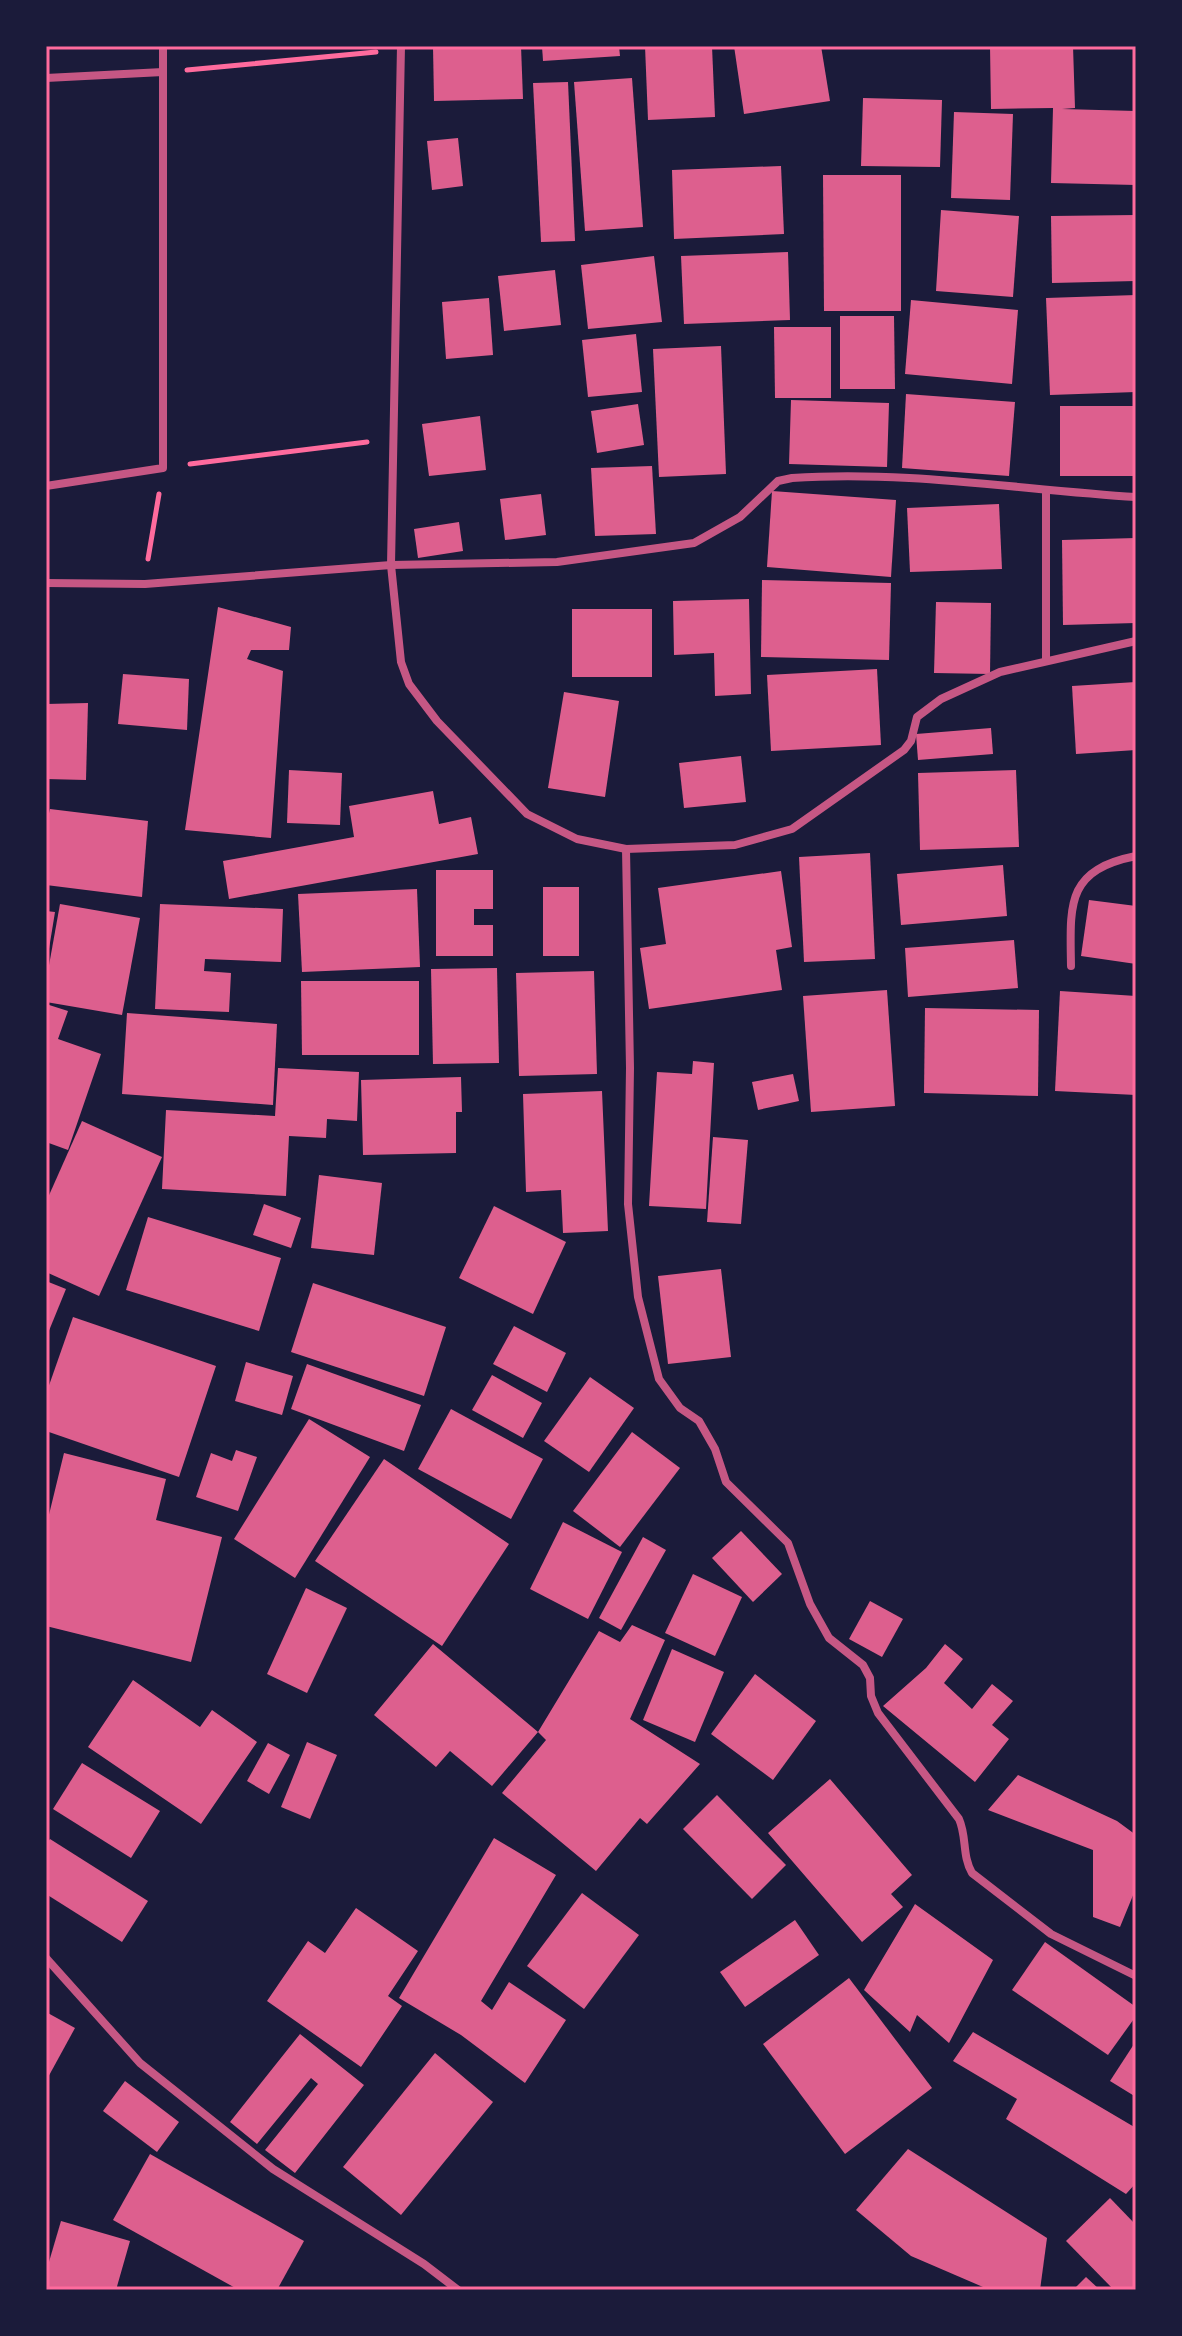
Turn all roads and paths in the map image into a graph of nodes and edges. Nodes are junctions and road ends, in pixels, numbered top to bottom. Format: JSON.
{"nodes":[{"id":1,"x":163,"y":46,"type":"edge"},
{"id":2,"x":401,"y":48,"type":"edge"},
{"id":3,"x":163,"y":72,"type":"junction"},
{"id":4,"x":46,"y":78,"type":"edge"},
{"id":5,"x":394,"y":438,"type":"junction"},
{"id":6,"x":163,"y":468,"type":"junction"},
{"id":7,"x":46,"y":486,"type":"edge"},
{"id":8,"x":1046,"y":492,"type":"junction"},
{"id":9,"x":1136,"y":497,"type":"edge"},
{"id":10,"x":391,"y":565,"type":"junction"},
{"id":11,"x":46,"y":583,"type":"edge"},
{"id":12,"x":145,"y":584,"type":"junction"},
{"id":13,"x":1136,"y":641,"type":"edge"},
{"id":14,"x":1046,"y":659,"type":"junction"},
{"id":15,"x":626,"y":849,"type":"junction"},
{"id":16,"x":1136,"y":856,"type":"edge"},
{"id":17,"x":1071,"y":966,"type":"dead end"},
{"id":18,"x":46,"y":1958,"type":"edge"},
{"id":19,"x":1136,"y":1976,"type":"edge"},
{"id":20,"x":458,"y":2290,"type":"edge"}],
"edges":[{"from":1,"to":3,"type":"street"},
{"from":2,"to":3,"type":"path"},
{"from":2,"to":5,"type":"street"},
{"from":3,"to":4,"type":"street"},
{"from":3,"to":6,"type":"street"},
{"from":5,"to":6,"type":"path"},
{"from":5,"to":10,"type":"street"},
{"from":6,"to":7,"type":"street"},
{"from":6,"to":12,"type":"path"},
{"from":8,"to":9,"type":"street"},
{"from":8,"to":10,"type":"street"},
{"from":8,"to":14,"type":"street"},
{"from":10,"to":12,"type":"street"},
{"from":10,"to":15,"type":"street"},
{"from":11,"to":12,"type":"street"},
{"from":13,"to":14,"type":"street"},
{"from":14,"to":15,"type":"street"},
{"from":15,"to":19,"type":"street"},
{"from":16,"to":17,"type":"street"},
{"from":18,"to":20,"type":"street"}]}
